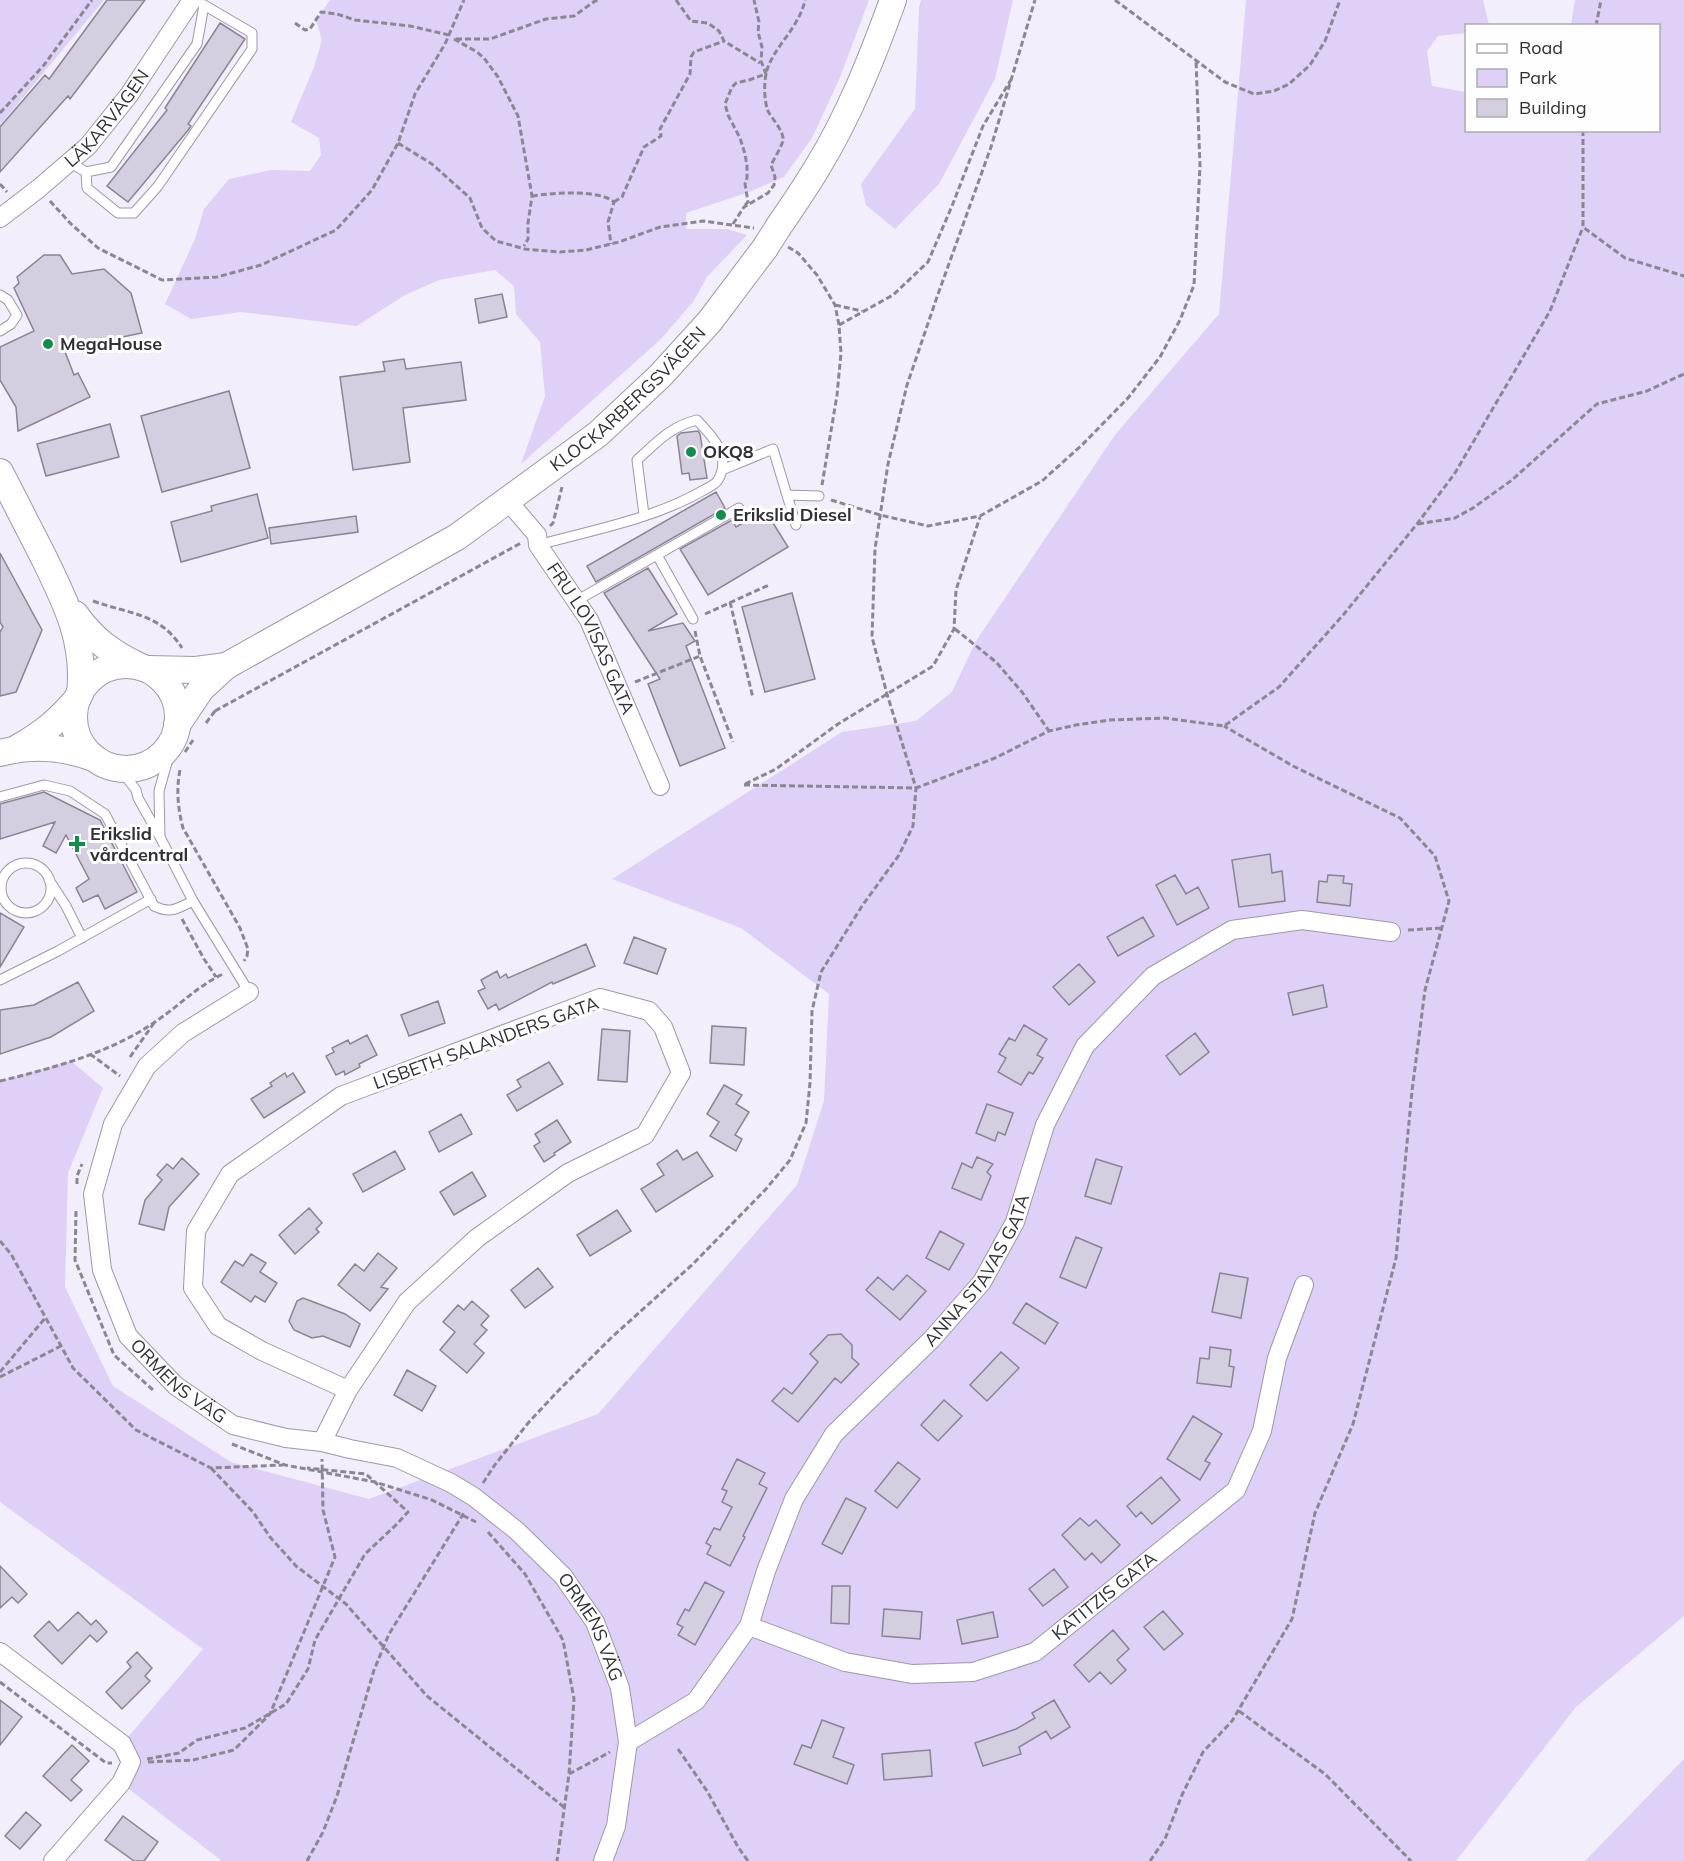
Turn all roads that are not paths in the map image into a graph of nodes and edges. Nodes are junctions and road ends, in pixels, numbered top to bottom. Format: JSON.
{"nodes":[{"id":1,"x":893,"y":0,"type":"edge"},
{"id":2,"x":197,"y":2,"type":"edge"},
{"id":3,"x":69,"y":162,"type":"junction"},
{"id":4,"x":86,"y":172,"type":"junction"},
{"id":5,"x":0,"y":218,"type":"edge"},
{"id":6,"x":0,"y":295,"type":"edge"},
{"id":7,"x":0,"y":331,"type":"edge"},
{"id":8,"x":722,"y":470,"type":"junction"},
{"id":9,"x":0,"y":472,"type":"edge"},
{"id":10,"x":787,"y":495,"type":"junction"},
{"id":11,"x":819,"y":496,"type":"road end"},
{"id":12,"x":507,"y":500,"type":"junction"},
{"id":13,"x":739,"y":508,"type":"dead end"},
{"id":14,"x":644,"y":515,"type":"junction"},
{"id":15,"x":796,"y":525,"type":"dead end"},
{"id":16,"x":538,"y":545,"type":"junction"},
{"id":17,"x":657,"y":555,"type":"junction"},
{"id":18,"x":63,"y":597,"type":"junction"},
{"id":19,"x":576,"y":601,"type":"junction"},
{"id":20,"x":693,"y":619,"type":"road end"},
{"id":21,"x":226,"y":666,"type":"junction"},
{"id":22,"x":144,"y":668,"type":"junction"},
{"id":23,"x":79,"y":696,"type":"junction"},
{"id":24,"x":177,"y":729,"type":"junction"},
{"id":25,"x":8,"y":751,"type":"edge"},
{"id":26,"x":104,"y":763,"type":"junction"},
{"id":27,"x":660,"y":786,"type":"dead end"},
{"id":28,"x":0,"y":797,"type":"edge"},
{"id":29,"x":160,"y":837,"type":"junction"},
{"id":30,"x":48,"y":879,"type":"junction"},
{"id":31,"x":150,"y":899,"type":"junction"},
{"id":32,"x":193,"y":901,"type":"junction"},
{"id":33,"x":1391,"y":932,"type":"road end"},
{"id":34,"x":82,"y":938,"type":"junction"},
{"id":35,"x":0,"y":980,"type":"edge"},
{"id":36,"x":249,"y":992,"type":"joint"},
{"id":37,"x":1305,"y":1285,"type":"dead end"},
{"id":38,"x":348,"y":1390,"type":"junction"},
{"id":39,"x":322,"y":1442,"type":"junction"},
{"id":40,"x":749,"y":1626,"type":"junction"},
{"id":41,"x":0,"y":1652,"type":"edge"},
{"id":42,"x":628,"y":1742,"type":"junction"},
{"id":43,"x":53,"y":1861,"type":"edge"},
{"id":44,"x":603,"y":1861,"type":"edge"}],
"edges":[{"from":1,"to":12,"type":"main road","name":"KLOCKARBERGSVÄGEN"},
{"from":2,"to":3,"type":"street","name":"LÄKARVÄGEN"},
{"from":2,"to":4,"type":"lane"},
{"from":2,"to":4,"type":"lane"},
{"from":3,"to":4,"type":"lane"},
{"from":3,"to":5,"type":"street","name":"LÄKARVÄGEN"},
{"from":6,"to":7,"type":"lane"},
{"from":8,"to":10,"type":"lane"},
{"from":8,"to":14,"type":"lane"},
{"from":8,"to":14,"type":"lane"},
{"from":9,"to":18,"type":"main road"},
{"from":10,"to":11,"type":"lane"},
{"from":10,"to":15,"type":"lane"},
{"from":12,"to":16,"type":"street","name":"FRU LOVISAS GATA"},
{"from":12,"to":21,"type":"main road","name":"KLOCKARBERGSVÄGEN"},
{"from":13,"to":17,"type":"lane"},
{"from":14,"to":16,"type":"lane"},
{"from":16,"to":19,"type":"street","name":"FRU LOVISAS GATA"},
{"from":17,"to":19,"type":"lane"},
{"from":17,"to":20,"type":"lane"},
{"from":18,"to":22,"type":"main road"},
{"from":18,"to":23,"type":"main road"},
{"from":19,"to":27,"type":"street","name":"FRU LOVISAS GATA"},
{"from":21,"to":22,"type":"main road","name":"KLOCKARBERGSVÄGEN"},
{"from":21,"to":24,"type":"main road","name":"KLOCKARBERGSVÄGEN"},
{"from":22,"to":23,"type":"main road"},
{"from":22,"to":24,"type":"main road"},
{"from":23,"to":25,"type":"main road"},
{"from":23,"to":26,"type":"main road"},
{"from":24,"to":26,"type":"main road"},
{"from":24,"to":29,"type":"lane"},
{"from":25,"to":26,"type":"main road"},
{"from":26,"to":29,"type":"lane","name":"ORMENS VÄG"},
{"from":28,"to":31,"type":"lane"},
{"from":29,"to":32,"type":"lane","name":"ORMENS VÄG"},
{"from":30,"to":30,"type":"lane"},
{"from":30,"to":34,"type":"lane"},
{"from":31,"to":32,"type":"lane"},
{"from":31,"to":34,"type":"lane"},
{"from":32,"to":36,"type":"lane","name":"ORMENS VÄG"},
{"from":33,"to":40,"type":"street","name":"ANNA STAVAS GATA"},
{"from":34,"to":35,"type":"lane"},
{"from":36,"to":39,"type":"street","name":"ORMENS VÄG"},
{"from":37,"to":40,"type":"street","name":"KATITZIS GATA"},
{"from":38,"to":38,"type":"street","name":"LISBETH SALANDERS GATA"},
{"from":38,"to":39,"type":"street","name":"LISBETH SALANDERS GATA"},
{"from":39,"to":42,"type":"street","name":"ORMENS VÄG"},
{"from":40,"to":42,"type":"street","name":"ANNA STAVAS GATA"},
{"from":41,"to":43,"type":"street"},
{"from":42,"to":44,"type":"street","name":"ORMENS VÄG"}]}
